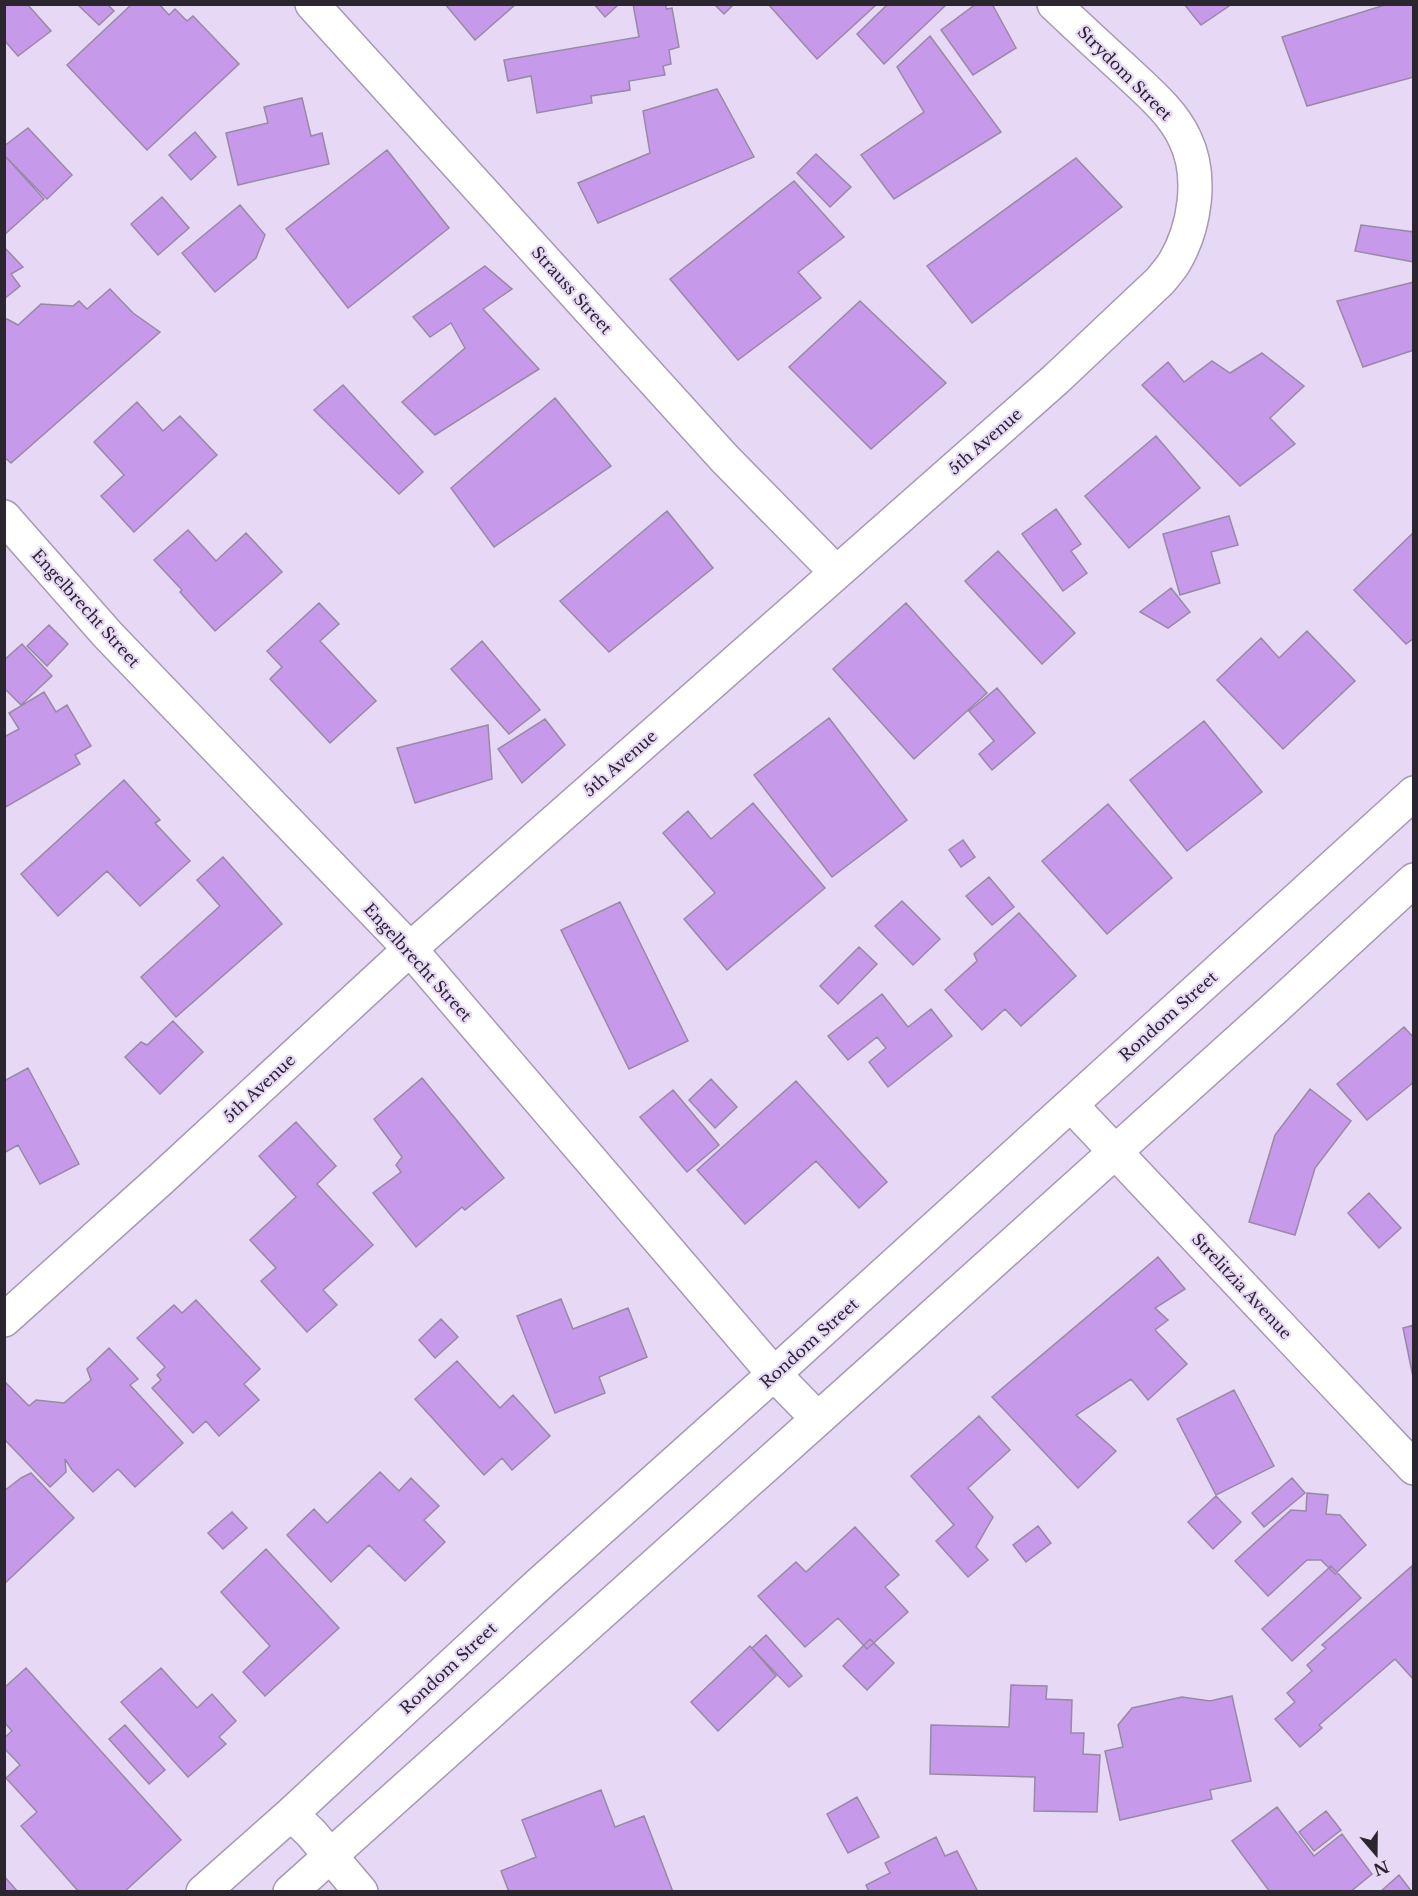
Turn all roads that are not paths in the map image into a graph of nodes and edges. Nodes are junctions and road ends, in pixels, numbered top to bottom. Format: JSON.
{"nodes":[{"id":1,"x":312,"y":4,"type":"edge"},
{"id":2,"x":1054,"y":4,"type":"edge"},
{"id":3,"x":1195,"y":182,"type":"joint"},
{"id":4,"x":4,"y":517,"type":"edge"},
{"id":5,"x":836,"y":572,"type":"junction"},
{"id":6,"x":1413,"y":793,"type":"edge"},
{"id":7,"x":1413,"y":880,"type":"edge"},
{"id":8,"x":410,"y":949,"type":"junction"},
{"id":9,"x":1071,"y":1105,"type":"junction"},
{"id":10,"x":1116,"y":1152,"type":"junction"},
{"id":11,"x":4,"y":1320,"type":"edge"},
{"id":12,"x":774,"y":1374,"type":"junction"},
{"id":13,"x":818,"y":1419,"type":"junction"},
{"id":14,"x":1413,"y":1468,"type":"edge"},
{"id":15,"x":291,"y":1814,"type":"junction"},
{"id":16,"x":331,"y":1856,"type":"junction"},
{"id":17,"x":203,"y":1892,"type":"edge"},
{"id":18,"x":290,"y":1892,"type":"edge"},
{"id":19,"x":361,"y":1892,"type":"edge"}],
"edges":[{"from":1,"to":5,"type":"street","name":"Strauss Street"},
{"from":2,"to":3,"type":"street","name":"Strydom Street"},
{"from":3,"to":5,"type":"street","name":"5th Avenue"},
{"from":4,"to":8,"type":"street","name":"Engelbrecht Street"},
{"from":5,"to":8,"type":"street","name":"5th Avenue"},
{"from":6,"to":9,"type":"street","name":"Rondom Street"},
{"from":7,"to":10,"type":"street"},
{"from":8,"to":11,"type":"street","name":"5th Avenue"},
{"from":8,"to":12,"type":"street","name":"Engelbrecht Street"},
{"from":9,"to":10,"type":"street","name":"Strelitzia Avenue"},
{"from":9,"to":12,"type":"street","name":"Rondom Street"},
{"from":10,"to":13,"type":"street"},
{"from":10,"to":14,"type":"street","name":"Strelitzia Avenue"},
{"from":12,"to":13,"type":"street","name":"Engelbrecht Street"},
{"from":12,"to":15,"type":"street","name":"Rondom Street"},
{"from":13,"to":16,"type":"street"},
{"from":15,"to":16,"type":"street"},
{"from":15,"to":17,"type":"street","name":"Rondom Street"},
{"from":16,"to":18,"type":"street"},
{"from":16,"to":19,"type":"street"}]}
